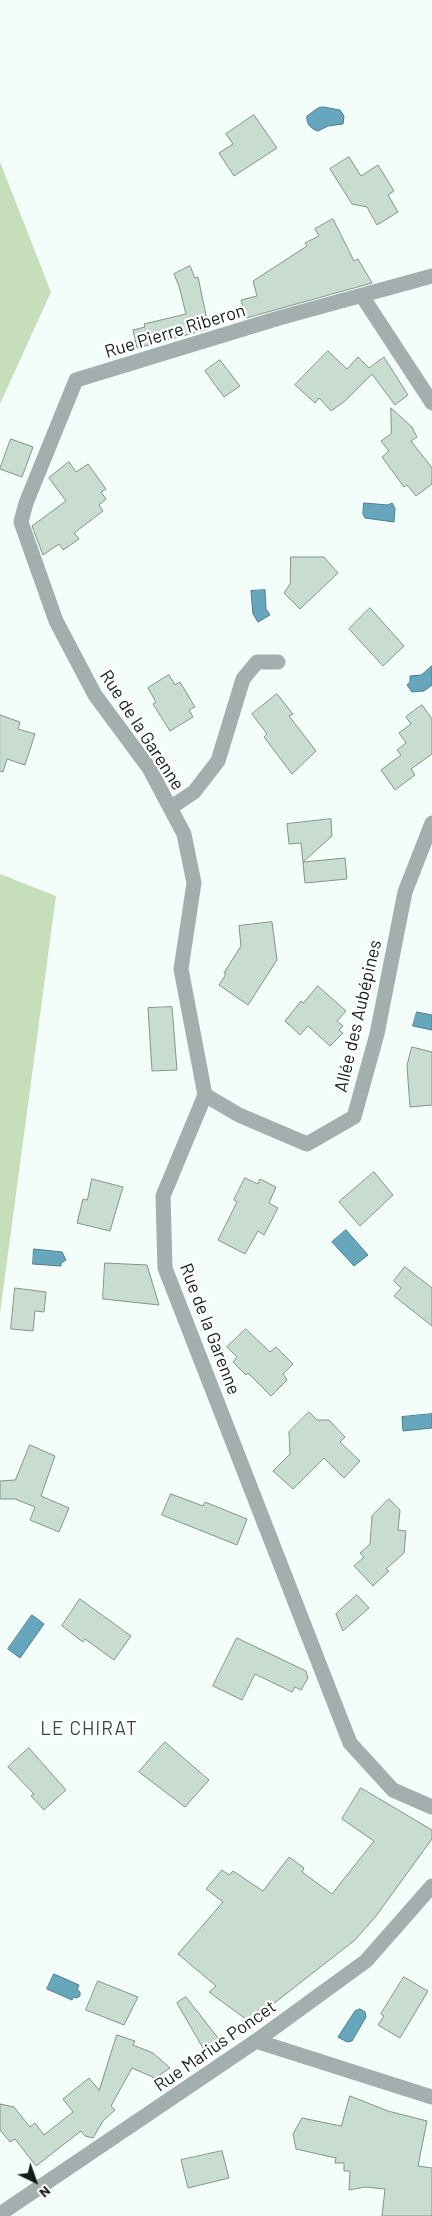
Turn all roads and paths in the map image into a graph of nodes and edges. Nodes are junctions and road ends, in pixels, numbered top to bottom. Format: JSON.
{"nodes":[{"id":1,"x":432,"y":276,"type":"edge"},
{"id":2,"x":362,"y":296,"type":"junction"},
{"id":3,"x":432,"y":403,"type":"edge"},
{"id":4,"x":20,"y":522,"type":"joint"},
{"id":5,"x":278,"y":662,"type":"dead end"},
{"id":6,"x":170,"y":808,"type":"junction"},
{"id":7,"x":432,"y":822,"type":"edge"},
{"id":8,"x":205,"y":1095,"type":"junction"},
{"id":9,"x":432,"y":1808,"type":"edge"},
{"id":10,"x":432,"y":1886,"type":"edge"},
{"id":11,"x":256,"y":2042,"type":"junction"},
{"id":12,"x":432,"y":2097,"type":"edge"},
{"id":13,"x":0,"y":2214,"type":"edge"}],
"edges":[{"from":1,"to":2,"type":"street","name":"Rue Pierre Riberon"},
{"from":2,"to":3,"type":"street"},
{"from":2,"to":4,"type":"street","name":"Rue Pierre Riberon"},
{"from":4,"to":6,"type":"street","name":"Rue de la Garenne"},
{"from":5,"to":6,"type":"street"},
{"from":6,"to":8,"type":"street","name":"Rue de la Garenne"},
{"from":7,"to":8,"type":"street","name":"Allée des Aubépines"},
{"from":8,"to":9,"type":"street","name":"Rue de la Garenne"},
{"from":10,"to":11,"type":"street","name":"Rue Marius Poncet"},
{"from":11,"to":12,"type":"street"},
{"from":11,"to":13,"type":"street","name":"Rue Marius Poncet"}]}
